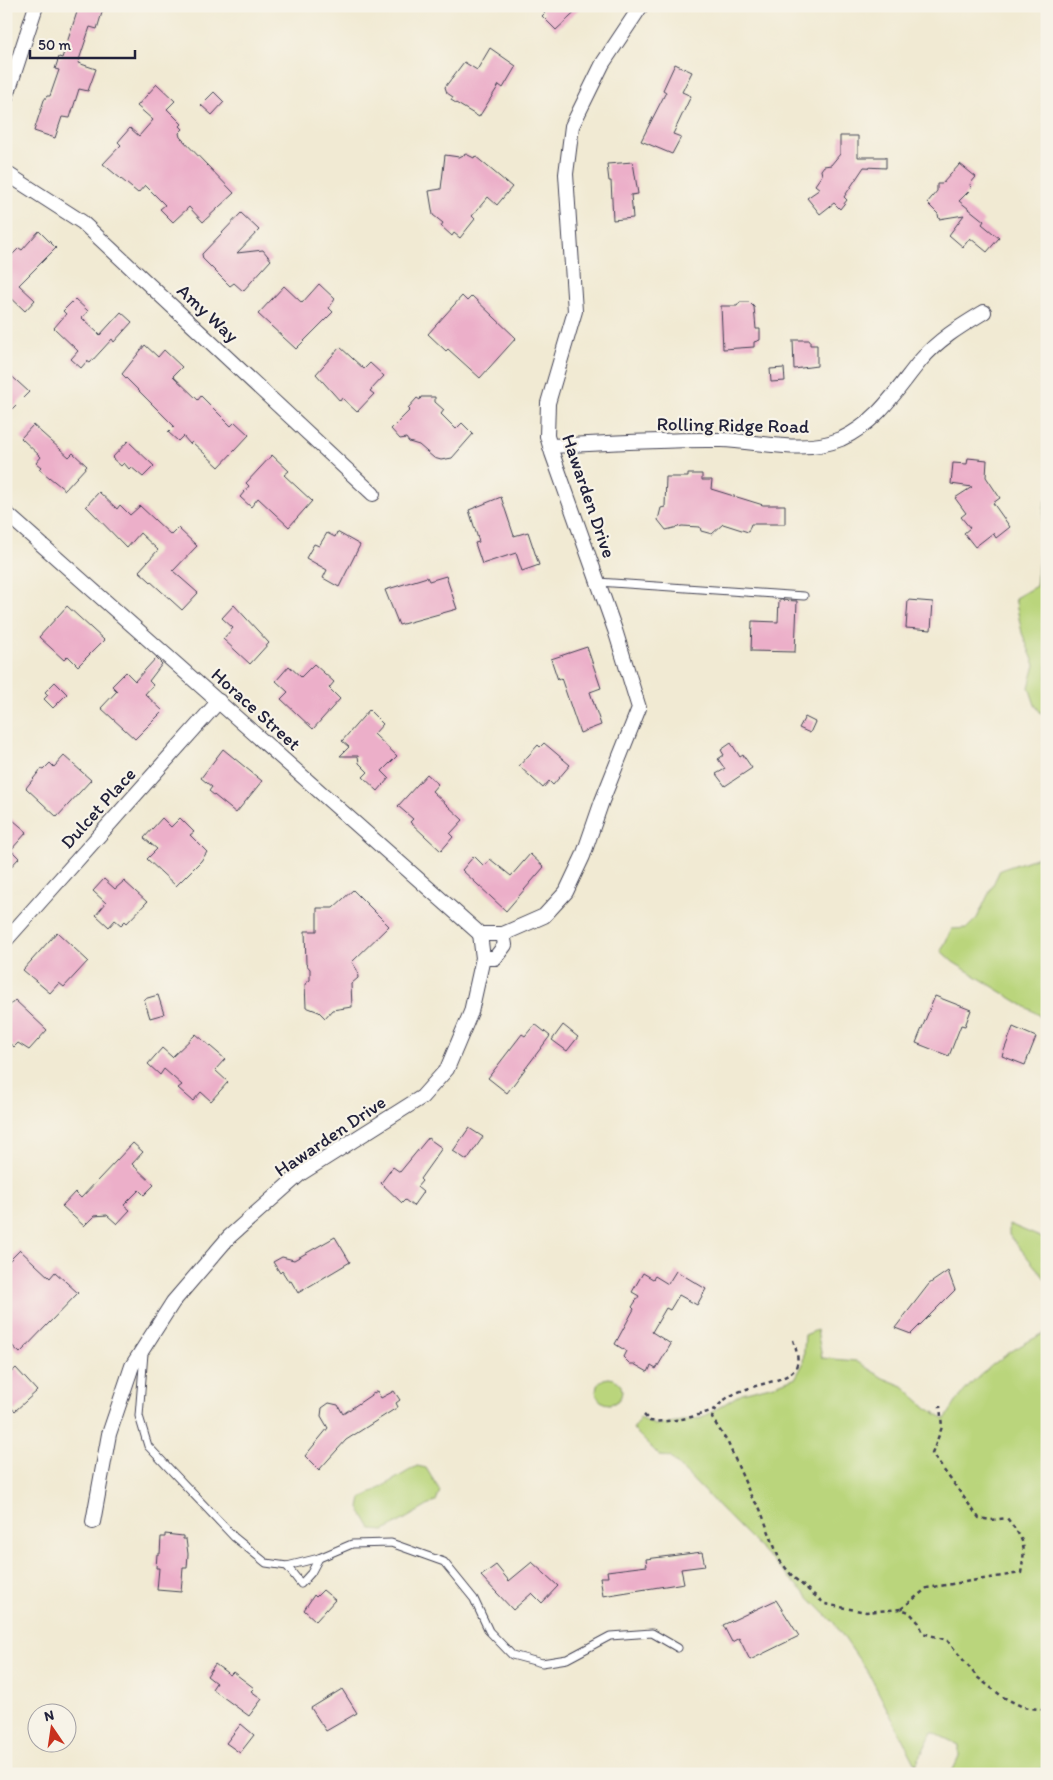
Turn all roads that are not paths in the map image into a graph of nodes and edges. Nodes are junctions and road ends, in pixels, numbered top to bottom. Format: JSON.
{"nodes":[{"id":1,"x":36,"y":6,"type":"edge"},
{"id":2,"x":641,"y":6,"type":"edge"},
{"id":3,"x":6,"y":98,"type":"edge"},
{"id":4,"x":6,"y":173,"type":"edge"},
{"id":5,"x":984,"y":312,"type":"dead end"},
{"id":6,"x":550,"y":446,"type":"junction"},
{"id":7,"x":374,"y":494,"type":"dead end"},
{"id":8,"x":6,"y":514,"type":"edge"},
{"id":9,"x":598,"y":582,"type":"junction"},
{"id":10,"x":804,"y":596,"type":"dead end"},
{"id":11,"x":219,"y":701,"type":"junction"},
{"id":12,"x":480,"y":934,"type":"junction"},
{"id":13,"x":503,"y":934,"type":"junction"},
{"id":14,"x":6,"y":940,"type":"edge"},
{"id":15,"x":483,"y":958,"type":"junction"},
{"id":16,"x":145,"y":1345,"type":"junction"},
{"id":17,"x":93,"y":1522,"type":"dead end"},
{"id":18,"x":318,"y":1558,"type":"junction"},
{"id":19,"x":287,"y":1566,"type":"junction"},
{"id":20,"x":678,"y":1648,"type":"dead end"}],
"edges":[{"from":1,"to":3,"type":"street"},
{"from":2,"to":6,"type":"street","name":"Hawarden Drive"},
{"from":4,"to":7,"type":"street","name":"Amy Way"},
{"from":5,"to":6,"type":"street","name":"Rolling Ridge Road"},
{"from":6,"to":9,"type":"street","name":"Hawarden Drive"},
{"from":8,"to":11,"type":"street","name":"Horace Street"},
{"from":9,"to":10,"type":"lane"},
{"from":9,"to":13,"type":"street","name":"Hawarden Drive"},
{"from":11,"to":12,"type":"street","name":"Horace Street"},
{"from":11,"to":14,"type":"street","name":"Dulcet Place"},
{"from":12,"to":13,"type":"street","name":"Hawarden Drive"},
{"from":12,"to":15,"type":"street","name":"Hawarden Drive"},
{"from":13,"to":15,"type":"street"},
{"from":15,"to":16,"type":"street","name":"Hawarden Drive"},
{"from":16,"to":17,"type":"street","name":"Hawarden Drive"},
{"from":16,"to":19,"type":"lane"},
{"from":18,"to":19,"type":"lane"},
{"from":18,"to":19,"type":"lane"},
{"from":18,"to":20,"type":"lane"}]}
